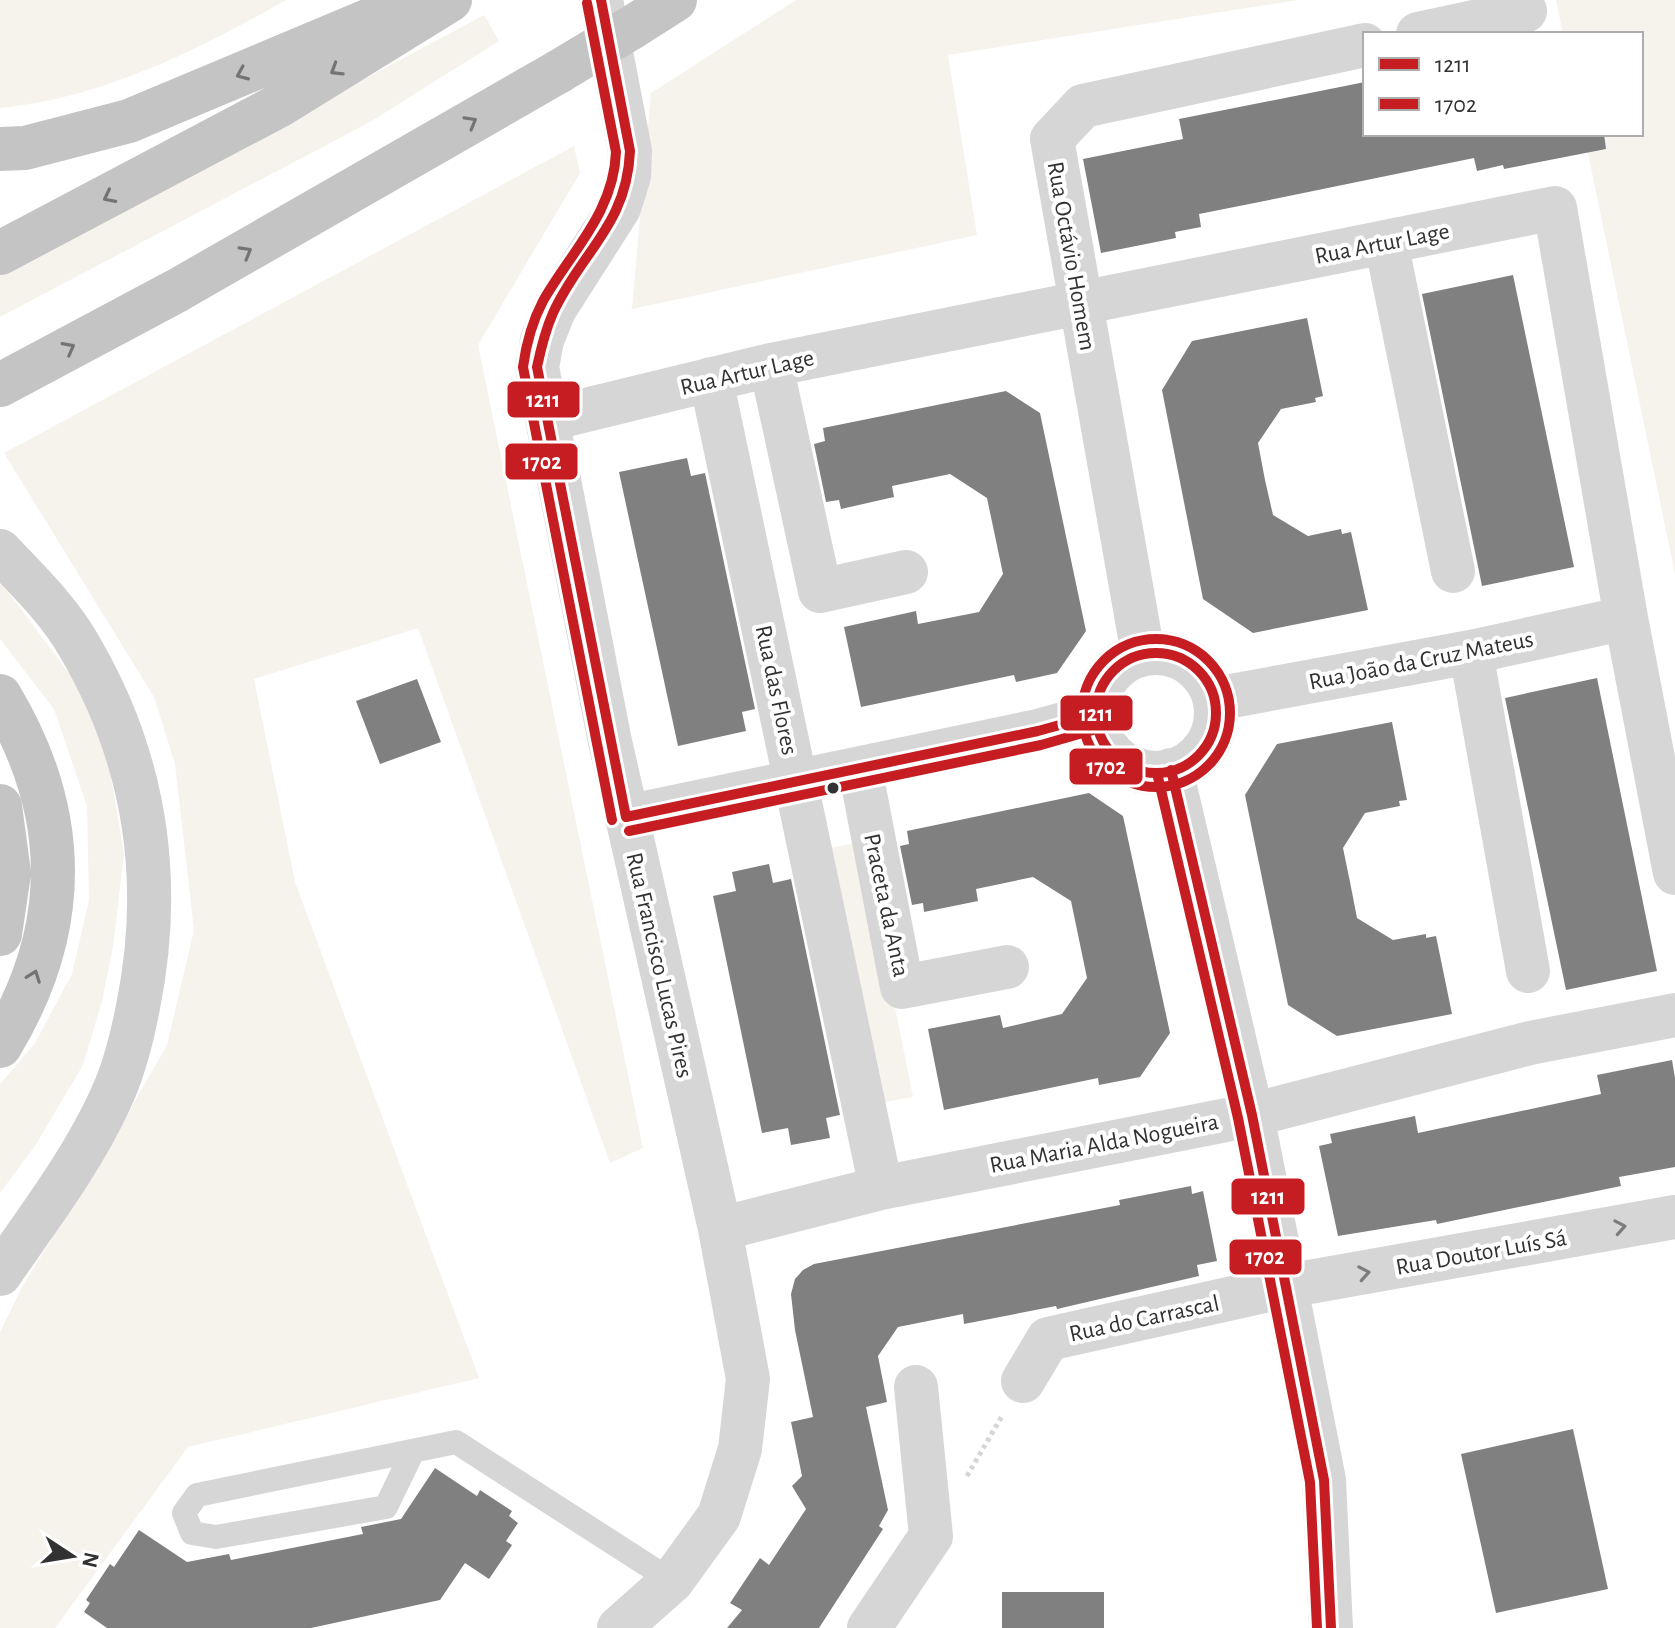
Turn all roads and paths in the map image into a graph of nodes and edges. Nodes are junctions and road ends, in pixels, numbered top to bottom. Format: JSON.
{"nodes":[{"id":1,"x":417,"y":0,"type":"edge"},
{"id":2,"x":450,"y":0,"type":"edge"},
{"id":3,"x":675,"y":0,"type":"edge"},
{"id":4,"x":1525,"y":11,"type":"dead end"},
{"id":5,"x":616,"y":14,"type":"edge"},
{"id":6,"x":1427,"y":32,"type":"edge"},
{"id":7,"x":1363,"y":45,"type":"edge"},
{"id":8,"x":0,"y":149,"type":"edge"},
{"id":9,"x":1386,"y":242,"type":"junction"},
{"id":10,"x":0,"y":253,"type":"edge"},
{"id":11,"x":1080,"y":302,"type":"junction"},
{"id":12,"x":771,"y":365,"type":"junction"},
{"id":13,"x":711,"y":379,"type":"junction"},
{"id":14,"x":0,"y":385,"type":"edge"},
{"id":15,"x":549,"y":419,"type":"junction"},
{"id":16,"x":0,"y":551,"type":"edge"},
{"id":17,"x":1453,"y":571,"type":"dead end"},
{"id":18,"x":906,"y":572,"type":"dead end"},
{"id":19,"x":1626,"y":618,"type":"junction"},
{"id":20,"x":1471,"y":652,"type":"junction"},
{"id":21,"x":1143,"y":654,"type":"junction"},
{"id":22,"x":0,"y":696,"type":"edge"},
{"id":23,"x":1215,"y":699,"type":"junction"},
{"id":24,"x":1096,"y":715,"type":"junction"},
{"id":25,"x":860,"y":768,"type":"junction"},
{"id":26,"x":1171,"y":770,"type":"junction"},
{"id":27,"x":797,"y":782,"type":"junction"},
{"id":28,"x":0,"y":806,"type":"edge"},
{"id":29,"x":626,"y":817,"type":"junction"},
{"id":30,"x":1675,"y":873,"type":"edge"},
{"id":31,"x":0,"y":934,"type":"edge"},
{"id":32,"x":1007,"y":967,"type":"dead end"},
{"id":33,"x":1528,"y":971,"type":"dead end"},
{"id":34,"x":1675,"y":1015,"type":"edge"},
{"id":35,"x":0,"y":1046,"type":"edge"},
{"id":36,"x":1252,"y":1115,"type":"junction"},
{"id":37,"x":881,"y":1188,"type":"junction"},
{"id":38,"x":1675,"y":1217,"type":"edge"},
{"id":39,"x":720,"y":1229,"type":"junction"},
{"id":40,"x":0,"y":1274,"type":"edge"},
{"id":41,"x":1287,"y":1286,"type":"junction"},
{"id":42,"x":1023,"y":1381,"type":"joint"},
{"id":43,"x":916,"y":1387,"type":"dead end"},
{"id":44,"x":413,"y":1451,"type":"junction"},
{"id":45,"x":931,"y":1536,"type":"junction"},
{"id":46,"x":672,"y":1581,"type":"junction"},
{"id":47,"x":619,"y":1628,"type":"edge"},
{"id":48,"x":869,"y":1628,"type":"edge"},
{"id":49,"x":1331,"y":1628,"type":"edge"}],
"edges":[{"from":1,"to":8,"type":"highway","one_way":true},
{"from":2,"to":10,"type":"highway","one_way":true},
{"from":3,"to":5,"type":"highway"},
{"from":4,"to":6,"type":"street"},
{"from":14,"to":5,"type":"highway","one_way":true,"bridge":true},
{"from":5,"to":15,"type":"street","name":"Rua Francisco Lucas Pires"},
{"from":7,"to":11,"type":"street","name":"Rua Octávio Homem"},
{"from":9,"to":11,"type":"street","name":"Rua Artur Lage"},
{"from":9,"to":17,"type":"street"},
{"from":9,"to":19,"type":"street","name":"Rua Artur Lage"},
{"from":11,"to":12,"type":"street","name":"Rua Artur Lage"},
{"from":11,"to":21,"type":"street","name":"Rua Octávio Homem"},
{"from":12,"to":13,"type":"street","name":"Rua Artur Lage"},
{"from":12,"to":18,"type":"street"},
{"from":13,"to":15,"type":"street","name":"Rua Artur Lage"},
{"from":13,"to":27,"type":"street","name":"Rua das Flores"},
{"from":15,"to":29,"type":"street","name":"Rua Francisco Lucas Pires"},
{"from":16,"to":40,"type":"street"},
{"from":19,"to":20,"type":"street","name":"Rua João da Cruz Mateus"},
{"from":19,"to":30,"type":"street","name":"Rua Artur Lage"},
{"from":20,"to":23,"type":"street","name":"Rua João da Cruz Mateus"},
{"from":20,"to":33,"type":"street"},
{"from":21,"to":23,"type":"street"},
{"from":21,"to":24,"type":"street"},
{"from":35,"to":22,"type":"highway","one_way":true},
{"from":23,"to":26,"type":"street"},
{"from":24,"to":25,"type":"street"},
{"from":24,"to":26,"type":"street"},
{"from":25,"to":27,"type":"street"},
{"from":25,"to":32,"type":"street","name":"Praceta da Anta"},
{"from":26,"to":36,"type":"street"},
{"from":27,"to":29,"type":"street"},
{"from":27,"to":37,"type":"street","name":"Rua das Flores"},
{"from":28,"to":31,"type":"highway"},
{"from":29,"to":39,"type":"street","name":"Rua Francisco Lucas Pires"},
{"from":34,"to":36,"type":"street","name":"Rua Maria Alda Nogueira"},
{"from":36,"to":37,"type":"street","name":"Rua Maria Alda Nogueira"},
{"from":36,"to":41,"type":"street"},
{"from":37,"to":39,"type":"street","name":"Rua Maria Alda Nogueira"},
{"from":41,"to":38,"type":"street","name":"Rua Doutor Luís Sá","one_way":true},
{"from":39,"to":46,"type":"street","name":"Rua Francisco Lucas Pires"},
{"from":41,"to":42,"type":"street","name":"Rua do Carrascal"},
{"from":41,"to":49,"type":"street"},
{"from":42,"to":45,"type":"path"},
{"from":43,"to":45,"type":"street"},
{"from":44,"to":44,"type":"lane"},
{"from":44,"to":46,"type":"lane"},
{"from":45,"to":48,"type":"street"},
{"from":46,"to":47,"type":"street","name":"Rua Francisco Lucas Pires"}]}
